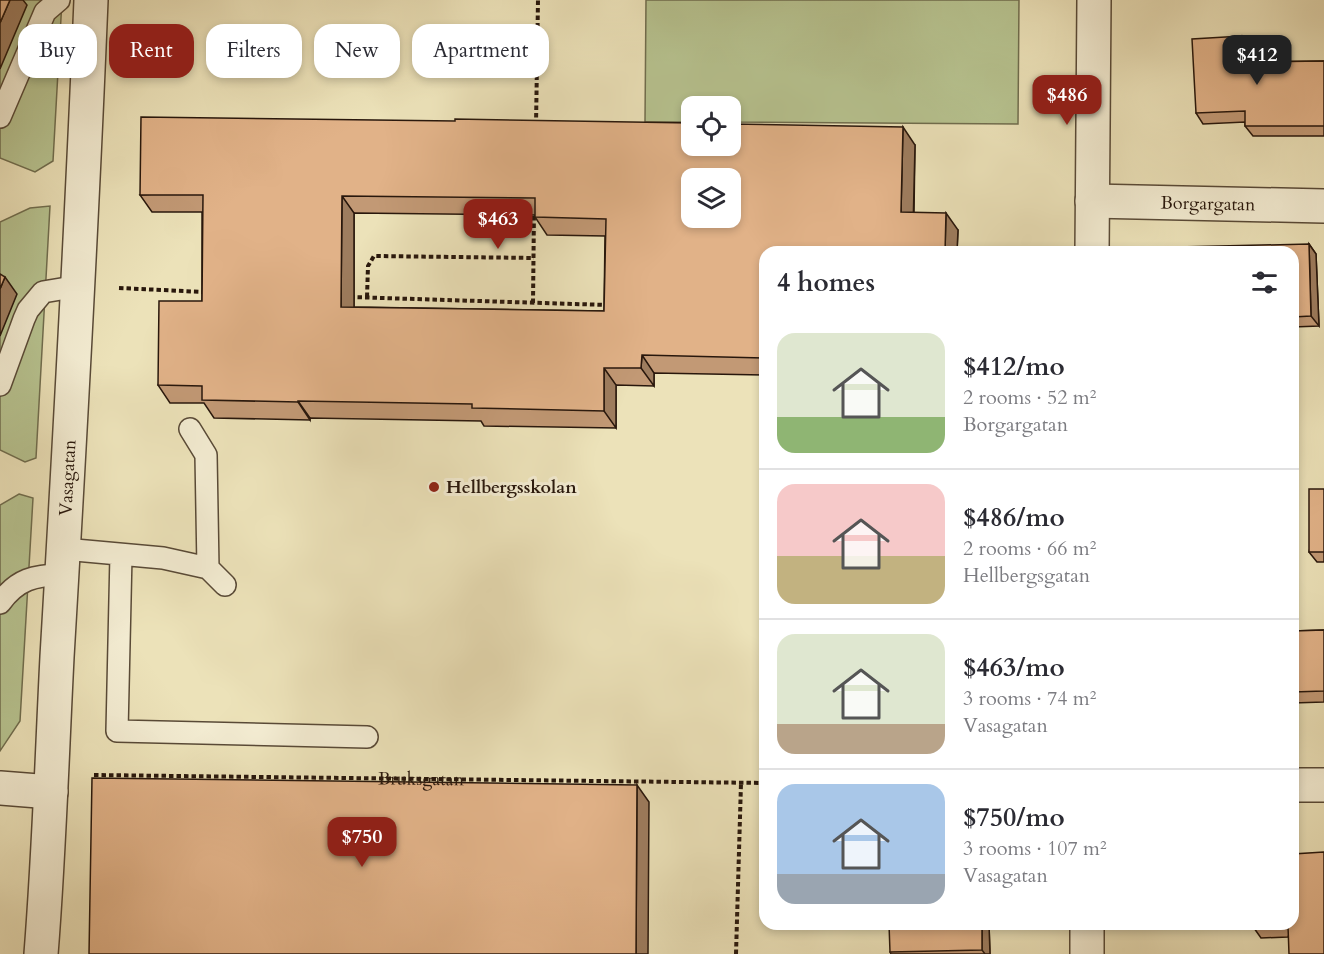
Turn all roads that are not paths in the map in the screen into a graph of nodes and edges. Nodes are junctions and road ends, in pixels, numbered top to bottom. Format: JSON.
{"nodes":[{"id":1,"x":59,"y":0,"type":"edge"},
{"id":2,"x":91,"y":0,"type":"edge"},
{"id":3,"x":1095,"y":0,"type":"edge"},
{"id":4,"x":0,"y":117,"type":"edge"},
{"id":5,"x":1092,"y":201,"type":"junction"},
{"id":6,"x":1324,"y":206,"type":"edge"},
{"id":7,"x":1092,"y":246,"type":"edge"},
{"id":8,"x":79,"y":286,"type":"junction"},
{"id":9,"x":0,"y":384,"type":"edge"},
{"id":10,"x":190,"y":429,"type":"dead end"},
{"id":11,"x":121,"y":555,"type":"junction"},
{"id":12,"x":63,"y":562,"type":"junction"},
{"id":13,"x":208,"y":568,"type":"junction"},
{"id":14,"x":225,"y":585,"type":"dead end"},
{"id":15,"x":0,"y":603,"type":"edge"},
{"id":16,"x":367,"y":738,"type":"dead end"},
{"id":17,"x":1324,"y":784,"type":"edge"},
{"id":18,"x":1299,"y":785,"type":"edge"},
{"id":19,"x":0,"y":788,"type":"edge"},
{"id":20,"x":51,"y":792,"type":"junction"},
{"id":21,"x":1087,"y":930,"type":"edge"},
{"id":22,"x":41,"y":954,"type":"edge"},
{"id":23,"x":1087,"y":954,"type":"edge"}],
"edges":[{"from":1,"to":4,"type":"lane"},
{"from":2,"to":8,"type":"street","name":"Vasagatan"},
{"from":3,"to":5,"type":"street"},
{"from":5,"to":6,"type":"street","name":"Borgargatan"},
{"from":5,"to":7,"type":"street"},
{"from":8,"to":9,"type":"lane"},
{"from":8,"to":12,"type":"street","name":"Vasagatan"},
{"from":10,"to":13,"type":"lane"},
{"from":11,"to":12,"type":"lane"},
{"from":11,"to":13,"type":"lane"},
{"from":11,"to":16,"type":"lane"},
{"from":12,"to":15,"type":"lane"},
{"from":12,"to":20,"type":"street","name":"Vasagatan"},
{"from":13,"to":14,"type":"lane"},
{"from":17,"to":18,"type":"street"},
{"from":19,"to":20,"type":"street"},
{"from":20,"to":22,"type":"street","name":"Vasagatan"},
{"from":21,"to":23,"type":"street"}]}
